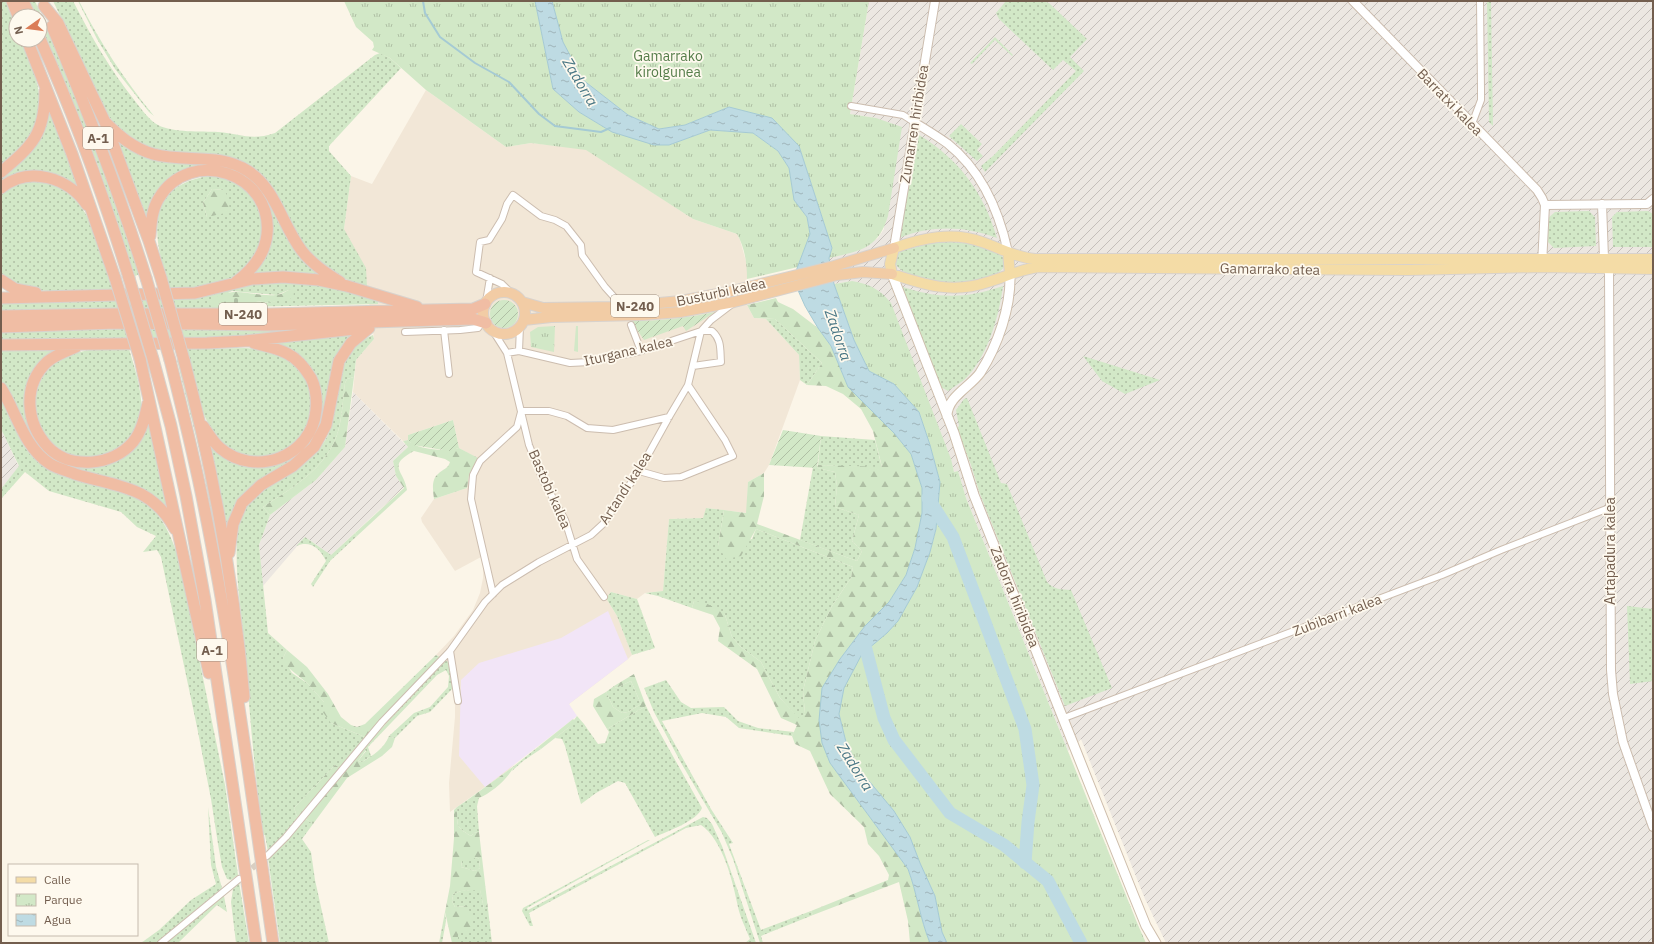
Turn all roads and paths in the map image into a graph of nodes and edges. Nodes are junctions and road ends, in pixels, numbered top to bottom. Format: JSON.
{"nodes":[{"id":1,"x":935,"y":1,"type":"edge"},
{"id":2,"x":1353,"y":1,"type":"edge"},
{"id":3,"x":1480,"y":1,"type":"edge"},
{"id":4,"x":42,"y":3,"type":"edge"},
{"id":5,"x":30,"y":48,"type":"edge"},
{"id":6,"x":44,"y":48,"type":"edge"},
{"id":7,"x":45,"y":84,"type":"junction"},
{"id":8,"x":851,"y":106,"type":"dead end"},
{"id":9,"x":105,"y":122,"type":"junction"},
{"id":10,"x":914,"y":122,"type":"junction"},
{"id":11,"x":1472,"y":124,"type":"junction"},
{"id":12,"x":1,"y":172,"type":"edge"},
{"id":13,"x":1,"y":188,"type":"edge"},
{"id":14,"x":1653,"y":198,"type":"edge"},
{"id":15,"x":1602,"y":204,"type":"junction"},
{"id":16,"x":1545,"y":205,"type":"junction"},
{"id":17,"x":94,"y":215,"type":"junction"},
{"id":18,"x":149,"y":240,"type":"junction"},
{"id":19,"x":894,"y":248,"type":"junction"},
{"id":20,"x":1008,"y":252,"type":"junction"},
{"id":21,"x":1604,"y":258,"type":"junction"},
{"id":22,"x":1653,"y":259,"type":"edge"},
{"id":23,"x":1542,"y":263,"type":"junction"},
{"id":24,"x":1609,"y":269,"type":"junction"},
{"id":25,"x":1653,"y":269,"type":"edge"},
{"id":26,"x":836,"y":271,"type":"junction"},
{"id":27,"x":892,"y":274,"type":"junction"},
{"id":28,"x":1010,"y":274,"type":"junction"},
{"id":29,"x":490,"y":278,"type":"junction"},
{"id":30,"x":1,"y":280,"type":"edge"},
{"id":31,"x":234,"y":283,"type":"junction"},
{"id":32,"x":347,"y":286,"type":"junction"},
{"id":33,"x":512,"y":294,"type":"junction"},
{"id":34,"x":52,"y":297,"type":"junction"},
{"id":35,"x":1,"y":298,"type":"edge"},
{"id":36,"x":522,"y":302,"type":"junction"},
{"id":37,"x":734,"y":302,"type":"junction"},
{"id":38,"x":486,"y":303,"type":"junction"},
{"id":39,"x":616,"y":304,"type":"junction"},
{"id":40,"x":427,"y":310,"type":"junction"},
{"id":41,"x":1,"y":316,"type":"edge"},
{"id":42,"x":394,"y":322,"type":"junction"},
{"id":43,"x":522,"y":323,"type":"junction"},
{"id":44,"x":487,"y":325,"type":"junction"},
{"id":45,"x":631,"y":325,"type":"dead end"},
{"id":46,"x":1,"y":326,"type":"edge"},
{"id":47,"x":369,"y":328,"type":"junction"},
{"id":48,"x":444,"y":330,"type":"junction"},
{"id":49,"x":701,"y":331,"type":"junction"},
{"id":50,"x":405,"y":332,"type":"dead end"},
{"id":51,"x":245,"y":341,"type":"junction"},
{"id":52,"x":83,"y":344,"type":"junction"},
{"id":53,"x":1,"y":345,"type":"edge"},
{"id":54,"x":518,"y":351,"type":"junction"},
{"id":55,"x":641,"y":351,"type":"junction"},
{"id":56,"x":507,"y":353,"type":"junction"},
{"id":57,"x":693,"y":366,"type":"junction"},
{"id":58,"x":449,"y":374,"type":"dead end"},
{"id":59,"x":688,"y":386,"type":"junction"},
{"id":60,"x":1,"y":388,"type":"edge"},
{"id":61,"x":938,"y":393,"type":"junction"},
{"id":62,"x":958,"y":395,"type":"junction"},
{"id":63,"x":149,"y":397,"type":"junction"},
{"id":64,"x":522,"y":411,"type":"junction"},
{"id":65,"x":947,"y":416,"type":"junction"},
{"id":66,"x":669,"y":417,"type":"junction"},
{"id":67,"x":199,"y":419,"type":"junction"},
{"id":68,"x":639,"y":471,"type":"junction"},
{"id":69,"x":1609,"y":508,"type":"junction"},
{"id":70,"x":179,"y":537,"type":"junction"},
{"id":71,"x":573,"y":545,"type":"junction"},
{"id":72,"x":227,"y":562,"type":"junction"},
{"id":73,"x":494,"y":594,"type":"junction"},
{"id":74,"x":604,"y":597,"type":"dead end"},
{"id":75,"x":450,"y":651,"type":"junction"},
{"id":76,"x":458,"y":701,"type":"dead end"},
{"id":77,"x":1064,"y":718,"type":"junction"},
{"id":78,"x":241,"y":723,"type":"junction"},
{"id":79,"x":229,"y":767,"type":"junction"},
{"id":80,"x":1653,"y":827,"type":"edge"},
{"id":81,"x":267,"y":856,"type":"tunnel mouth"},
{"id":82,"x":239,"y":879,"type":"tunnel mouth"},
{"id":83,"x":161,"y":943,"type":"edge"},
{"id":84,"x":256,"y":943,"type":"edge"},
{"id":85,"x":273,"y":943,"type":"edge"},
{"id":86,"x":1156,"y":943,"type":"edge"}],
"edges":[{"from":1,"to":10,"type":"street","name":"Zumarren hiribidea"},
{"from":2,"to":11,"type":"street","name":"Barratxi kalea"},
{"from":3,"to":11,"type":"street"},
{"from":4,"to":9,"type":"highway"},
{"from":4,"to":78,"type":"highway","number":"A-1","bridge":true},
{"from":5,"to":7,"type":"highway"},
{"from":6,"to":79,"type":"highway","number":"A-1","bridge":true},
{"from":7,"to":12,"type":"highway"},
{"from":7,"to":17,"type":"highway"},
{"from":8,"to":10,"type":"street"},
{"from":9,"to":18,"type":"highway"},
{"from":9,"to":32,"type":"highway"},
{"from":10,"to":19,"type":"street","name":"Zumarren hiribidea"},
{"from":10,"to":20,"type":"street"},
{"from":11,"to":16,"type":"street","name":"Barratxi kalea"},
{"from":13,"to":17,"type":"highway"},
{"from":14,"to":15,"type":"street"},
{"from":15,"to":16,"type":"street"},
{"from":15,"to":21,"type":"street"},
{"from":16,"to":23,"type":"street"},
{"from":17,"to":63,"type":"highway","bridge":true},
{"from":18,"to":31,"type":"highway"},
{"from":18,"to":67,"type":"highway","bridge":true},
{"from":19,"to":20,"type":"main road","name":"Gamarrako atea"},
{"from":19,"to":26,"type":"highway","name":"Busturbi kalea","number":"N-240"},
{"from":19,"to":27,"type":"main road","name":"Zadorra hiribidea"},
{"from":20,"to":23,"type":"main road","name":"Gamarrako atea"},
{"from":20,"to":28,"type":"main road"},
{"from":21,"to":22,"type":"main road","name":"Gamarrako atea"},
{"from":21,"to":23,"type":"main road","name":"Gamarrako atea"},
{"from":21,"to":24,"type":"street"},
{"from":23,"to":24,"type":"main road","name":"Gamarrako atea"},
{"from":23,"to":28,"type":"main road","name":"Gamarrako atea"},
{"from":24,"to":25,"type":"main road","name":"Gamarrako atea"},
{"from":24,"to":69,"type":"street","name":"Artapadura kalea"},
{"from":26,"to":27,"type":"highway","name":"Busturbi kalea","number":"N-240"},
{"from":26,"to":37,"type":"highway","name":"Busturbi kalea","number":"N-240"},
{"from":26,"to":39,"type":"highway","name":"Busturbi kalea","number":"N-240"},
{"from":27,"to":28,"type":"main road","name":"Gamarrako atea"},
{"from":27,"to":61,"type":"main road","name":"Zadorra hiribidea"},
{"from":28,"to":62,"type":"main road"},
{"from":29,"to":33,"type":"street"},
{"from":29,"to":38,"type":"street"},
{"from":29,"to":39,"type":"street"},
{"from":30,"to":34,"type":"highway"},
{"from":31,"to":32,"type":"highway"},
{"from":31,"to":34,"type":"highway"},
{"from":32,"to":40,"type":"highway"},
{"from":33,"to":36,"type":"highway","number":"N-240"},
{"from":33,"to":38,"type":"highway","number":"N-240"},
{"from":34,"to":35,"type":"highway"},
{"from":36,"to":39,"type":"highway","name":"Busturbi kalea","number":"N-240"},
{"from":36,"to":43,"type":"highway"},
{"from":37,"to":43,"type":"highway","name":"Busturbi kalea","number":"N-240"},
{"from":37,"to":49,"type":"street"},
{"from":38,"to":40,"type":"highway","number":"N-240"},
{"from":38,"to":44,"type":"highway"},
{"from":40,"to":41,"type":"highway","number":"N-240"},
{"from":42,"to":44,"type":"highway","number":"N-240"},
{"from":42,"to":46,"type":"highway","number":"N-240"},
{"from":42,"to":47,"type":"highway"},
{"from":43,"to":44,"type":"highway","number":"N-240"},
{"from":43,"to":54,"type":"street"},
{"from":44,"to":48,"type":"street"},
{"from":44,"to":56,"type":"street","name":"Bastobi kalea"},
{"from":45,"to":55,"type":"street"},
{"from":47,"to":51,"type":"highway"},
{"from":47,"to":72,"type":"highway"},
{"from":48,"to":50,"type":"street"},
{"from":48,"to":58,"type":"street"},
{"from":49,"to":55,"type":"street","name":"Iturgana kalea"},
{"from":49,"to":57,"type":"street","name":"Artandi kalea"},
{"from":49,"to":57,"type":"street"},
{"from":51,"to":52,"type":"highway"},
{"from":51,"to":67,"type":"highway"},
{"from":52,"to":53,"type":"highway"},
{"from":52,"to":63,"type":"highway"},
{"from":54,"to":55,"type":"street","name":"Iturgana kalea"},
{"from":54,"to":56,"type":"street","name":"Iturgana kalea"},
{"from":56,"to":64,"type":"street","name":"Bastobi kalea"},
{"from":57,"to":59,"type":"street","name":"Artandi kalea"},
{"from":59,"to":66,"type":"street","name":"Artandi kalea"},
{"from":59,"to":68,"type":"street"},
{"from":60,"to":70,"type":"highway"},
{"from":61,"to":62,"type":"main road"},
{"from":61,"to":65,"type":"main road","name":"Zadorra hiribidea"},
{"from":62,"to":65,"type":"main road"},
{"from":63,"to":70,"type":"highway"},
{"from":64,"to":66,"type":"street"},
{"from":64,"to":71,"type":"street","name":"Bastobi kalea"},
{"from":64,"to":73,"type":"street"},
{"from":65,"to":77,"type":"main road","name":"Zadorra hiribidea"},
{"from":66,"to":68,"type":"street","name":"Artandi kalea"},
{"from":67,"to":72,"type":"highway"},
{"from":68,"to":71,"type":"street","name":"Artandi kalea"},
{"from":69,"to":77,"type":"street","name":"Zubibarri kalea"},
{"from":69,"to":80,"type":"street","name":"Artapadura kalea"},
{"from":70,"to":79,"type":"highway"},
{"from":71,"to":73,"type":"street","name":"Artandi kalea"},
{"from":71,"to":74,"type":"street","name":"Bastobi kalea"},
{"from":72,"to":78,"type":"highway"},
{"from":73,"to":75,"type":"street","name":"Artandi kalea"},
{"from":75,"to":76,"type":"street"},
{"from":75,"to":81,"type":"street","name":"Artandi kalea"},
{"from":77,"to":86,"type":"main road","name":"Zadorra hiribidea"},
{"from":78,"to":85,"type":"highway","number":"A-1"},
{"from":79,"to":84,"type":"highway","number":"A-1"},
{"from":82,"to":83,"type":"street"}]}
